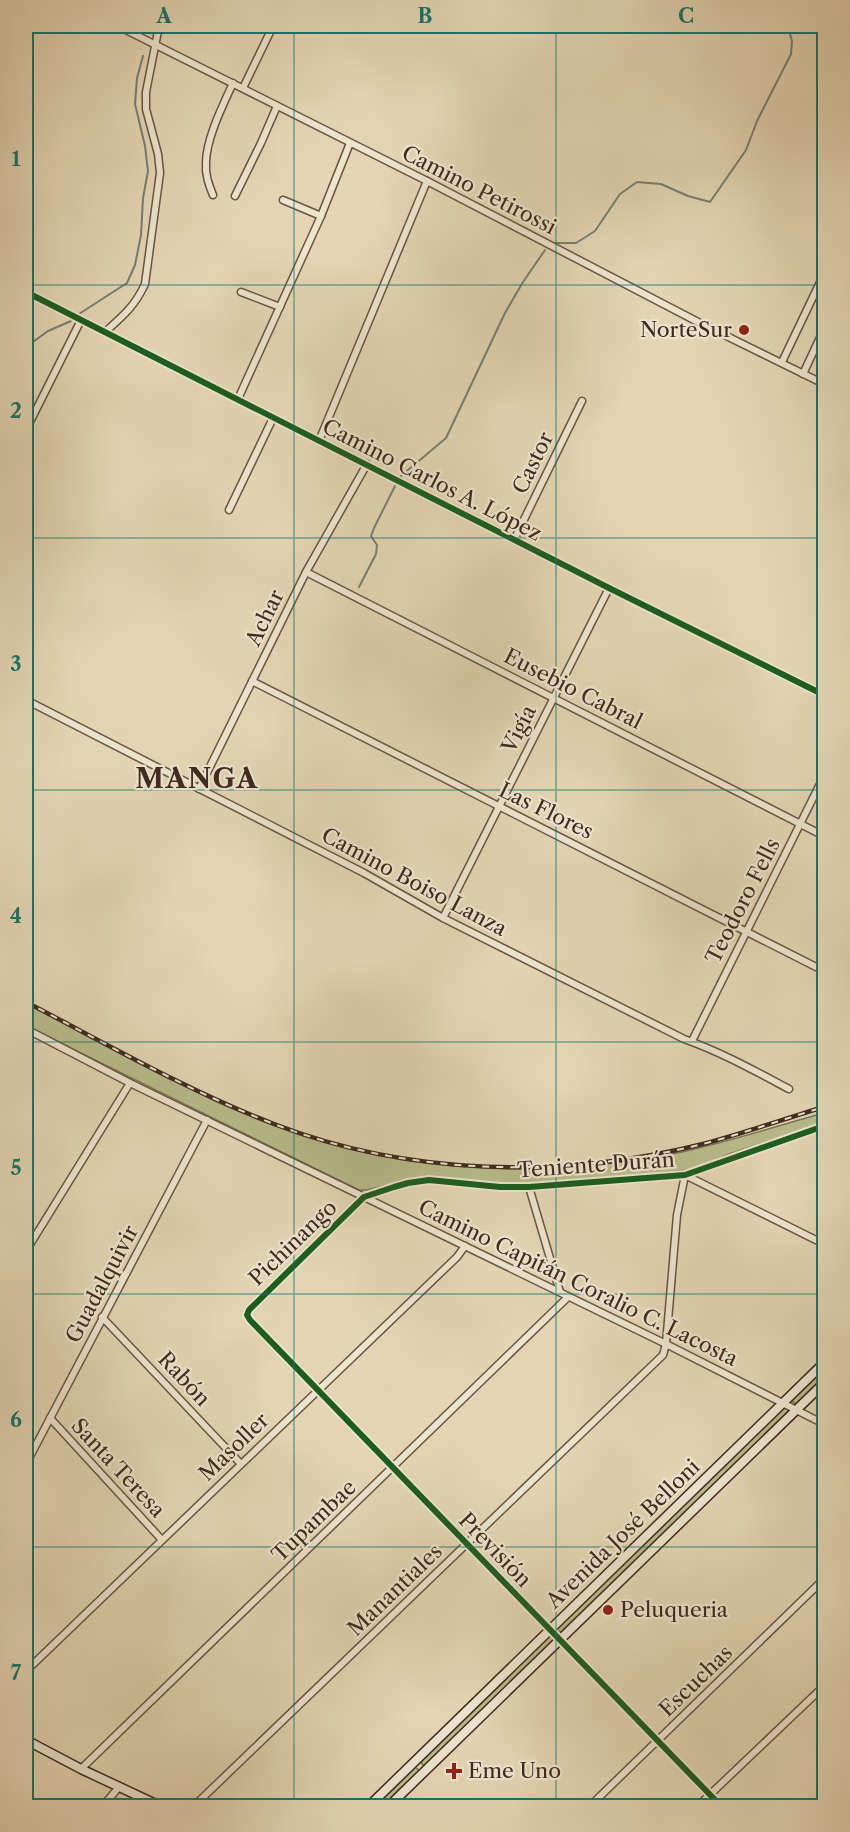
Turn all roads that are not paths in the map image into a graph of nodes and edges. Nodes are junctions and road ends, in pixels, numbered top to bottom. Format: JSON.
{"nodes":[{"id":1,"x":118,"y":26,"type":"edge"},
{"id":2,"x":159,"y":26,"type":"edge"},
{"id":3,"x":273,"y":26,"type":"edge"},
{"id":4,"x":156,"y":44,"type":"junction"},
{"id":5,"x":233,"y":83,"type":"junction"},
{"id":6,"x":243,"y":88,"type":"junction"},
{"id":7,"x":277,"y":106,"type":"junction"},
{"id":8,"x":350,"y":143,"type":"junction"},
{"id":9,"x":426,"y":181,"type":"junction"},
{"id":10,"x":213,"y":195,"type":"dead end"},
{"id":11,"x":235,"y":196,"type":"dead end"},
{"id":12,"x":284,"y":200,"type":"dead end"},
{"id":13,"x":321,"y":216,"type":"junction"},
{"id":14,"x":825,"y":274,"type":"edge"},
{"id":15,"x":26,"y":292,"type":"edge"},
{"id":16,"x":241,"y":292,"type":"dead end"},
{"id":17,"x":280,"y":308,"type":"junction"},
{"id":18,"x":81,"y":320,"type":"junction"},
{"id":19,"x":825,"y":329,"type":"edge"},
{"id":20,"x":105,"y":332,"type":"junction"},
{"id":21,"x":782,"y":362,"type":"junction"},
{"id":22,"x":803,"y":374,"type":"junction"},
{"id":23,"x":825,"y":384,"type":"edge"},
{"id":24,"x":238,"y":399,"type":"junction"},
{"id":25,"x":582,"y":401,"type":"dead end"},
{"id":26,"x":273,"y":418,"type":"junction"},
{"id":27,"x":26,"y":430,"type":"edge"},
{"id":28,"x":319,"y":441,"type":"junction"},
{"id":29,"x":366,"y":464,"type":"junction"},
{"id":30,"x":229,"y":510,"type":"dead end"},
{"id":31,"x":514,"y":540,"type":"junction"},
{"id":32,"x":306,"y":572,"type":"junction"},
{"id":33,"x":609,"y":588,"type":"junction"},
{"id":34,"x":252,"y":681,"type":"junction"},
{"id":35,"x":825,"y":696,"type":"edge"},
{"id":36,"x":554,"y":698,"type":"junction"},
{"id":37,"x":26,"y":700,"type":"edge"},
{"id":38,"x":825,"y":776,"type":"edge"},
{"id":39,"x":199,"y":789,"type":"junction"},
{"id":40,"x":499,"y":807,"type":"junction"},
{"id":41,"x":800,"y":824,"type":"junction"},
{"id":42,"x":825,"y":836,"type":"edge"},
{"id":43,"x":443,"y":918,"type":"junction"},
{"id":44,"x":748,"y":931,"type":"junction"},
{"id":45,"x":825,"y":971,"type":"edge"},
{"id":46,"x":26,"y":1029,"type":"edge"},
{"id":47,"x":692,"y":1041,"type":"junction"},
{"id":48,"x":129,"y":1083,"type":"junction"},
{"id":49,"x":789,"y":1089,"type":"dead end"},
{"id":50,"x":207,"y":1120,"type":"junction"},
{"id":51,"x":825,"y":1126,"type":"edge"},
{"id":52,"x":686,"y":1175,"type":"junction"},
{"id":53,"x":529,"y":1187,"type":"junction"},
{"id":54,"x":364,"y":1197,"type":"junction"},
{"id":55,"x":825,"y":1244,"type":"edge"},
{"id":56,"x":465,"y":1246,"type":"junction"},
{"id":57,"x":26,"y":1251,"type":"edge"},
{"id":58,"x":560,"y":1292,"type":"junction"},
{"id":59,"x":568,"y":1297,"type":"junction"},
{"id":60,"x":247,"y":1315,"type":"joint"},
{"id":61,"x":102,"y":1317,"type":"junction"},
{"id":62,"x":666,"y":1344,"type":"junction"},
{"id":63,"x":825,"y":1363,"type":"edge"},
{"id":64,"x":825,"y":1383,"type":"edge"},
{"id":65,"x":318,"y":1390,"type":"junction"},
{"id":66,"x":784,"y":1403,"type":"junction"},
{"id":67,"x":797,"y":1410,"type":"junction"},
{"id":68,"x":50,"y":1418,"type":"junction"},
{"id":69,"x":825,"y":1424,"type":"edge"},
{"id":70,"x":26,"y":1464,"type":"edge"},
{"id":71,"x":241,"y":1464,"type":"junction"},
{"id":72,"x":393,"y":1468,"type":"junction"},
{"id":73,"x":162,"y":1539,"type":"junction"},
{"id":74,"x":466,"y":1544,"type":"junction"},
{"id":75,"x":825,"y":1579,"type":"edge"},
{"id":76,"x":550,"y":1630,"type":"junction"},
{"id":77,"x":560,"y":1640,"type":"junction"},
{"id":78,"x":26,"y":1671,"type":"edge"},
{"id":79,"x":825,"y":1686,"type":"edge"},
{"id":80,"x":26,"y":1740,"type":"edge"},
{"id":81,"x":657,"y":1741,"type":"junction"},
{"id":82,"x":415,"y":1762,"type":"junction"},
{"id":83,"x":81,"y":1768,"type":"junction"},
{"id":84,"x":425,"y":1772,"type":"junction"},
{"id":85,"x":119,"y":1787,"type":"junction"},
{"id":86,"x":710,"y":1795,"type":"junction"},
{"id":87,"x":104,"y":1806,"type":"edge"},
{"id":88,"x":160,"y":1806,"type":"edge"},
{"id":89,"x":194,"y":1806,"type":"edge"},
{"id":90,"x":369,"y":1806,"type":"edge"},
{"id":91,"x":389,"y":1806,"type":"edge"},
{"id":92,"x":590,"y":1806,"type":"edge"},
{"id":93,"x":698,"y":1806,"type":"edge"},
{"id":94,"x":721,"y":1806,"type":"edge"}],
"edges":[{"from":1,"to":4,"type":"street","name":"Camino Petirossi"},
{"from":2,"to":4,"type":"street"},
{"from":3,"to":6,"type":"street"},
{"from":4,"to":5,"type":"street","name":"Camino Petirossi"},
{"from":4,"to":20,"type":"street"},
{"from":5,"to":6,"type":"street","name":"Camino Petirossi"},
{"from":5,"to":10,"type":"street"},
{"from":6,"to":7,"type":"street","name":"Camino Petirossi"},
{"from":7,"to":8,"type":"street","name":"Camino Petirossi"},
{"from":7,"to":11,"type":"street"},
{"from":8,"to":9,"type":"street","name":"Camino Petirossi"},
{"from":8,"to":13,"type":"street"},
{"from":9,"to":21,"type":"street","name":"Camino Petirossi"},
{"from":9,"to":28,"type":"street"},
{"from":12,"to":13,"type":"street"},
{"from":13,"to":17,"type":"street"},
{"from":14,"to":21,"type":"street"},
{"from":15,"to":18,"type":"street","name":"Camino Carlos A. López"},
{"from":16,"to":17,"type":"street"},
{"from":17,"to":24,"type":"street"},
{"from":18,"to":20,"type":"street","name":"Camino Carlos A. López"},
{"from":18,"to":27,"type":"street"},
{"from":19,"to":22,"type":"street"},
{"from":20,"to":24,"type":"street","name":"Camino Carlos A. López"},
{"from":21,"to":22,"type":"street","name":"Camino Petirossi"},
{"from":22,"to":23,"type":"street","name":"Camino Petirossi"},
{"from":24,"to":26,"type":"street","name":"Camino Carlos A. López"},
{"from":25,"to":31,"type":"street","name":"Castor"},
{"from":26,"to":28,"type":"street","name":"Camino Carlos A. López"},
{"from":26,"to":30,"type":"street"},
{"from":28,"to":29,"type":"street","name":"Camino Carlos A. López"},
{"from":29,"to":31,"type":"street","name":"Camino Carlos A. López"},
{"from":29,"to":32,"type":"street","name":"Achar"},
{"from":31,"to":33,"type":"street","name":"Camino Carlos A. López"},
{"from":32,"to":34,"type":"street","name":"Achar"},
{"from":32,"to":36,"type":"street","name":"Eusebio Cabral"},
{"from":33,"to":35,"type":"street","name":"Camino Carlos A. López"},
{"from":33,"to":36,"type":"street","name":"Vigía"},
{"from":34,"to":39,"type":"street","name":"Achar"},
{"from":34,"to":40,"type":"street","name":"Las Flores"},
{"from":36,"to":40,"type":"street","name":"Vigía"},
{"from":36,"to":41,"type":"street","name":"Eusebio Cabral"},
{"from":37,"to":39,"type":"street","name":"Camino Boiso Lanza"},
{"from":38,"to":41,"type":"street","name":"Teodoro Fells"},
{"from":39,"to":43,"type":"street","name":"Camino Boiso Lanza"},
{"from":40,"to":43,"type":"street","name":"Vigía"},
{"from":40,"to":44,"type":"street","name":"Las Flores"},
{"from":41,"to":42,"type":"street","name":"Eusebio Cabral"},
{"from":41,"to":44,"type":"street","name":"Teodoro Fells"},
{"from":43,"to":47,"type":"street","name":"Camino Boiso Lanza"},
{"from":44,"to":45,"type":"street","name":"Las Flores"},
{"from":44,"to":47,"type":"street","name":"Teodoro Fells"},
{"from":46,"to":48,"type":"street","name":"Camino Capitán Coralio C. Lacosta"},
{"from":47,"to":49,"type":"street","name":"Camino Boiso Lanza"},
{"from":48,"to":50,"type":"street","name":"Camino Capitán Coralio C. Lacosta"},
{"from":48,"to":57,"type":"street"},
{"from":50,"to":54,"type":"street","name":"Camino Capitán Coralio C. Lacosta"},
{"from":50,"to":61,"type":"street","name":"Guadalquivir"},
{"from":51,"to":52,"type":"street","name":"Teniente Durán"},
{"from":52,"to":53,"type":"street","name":"Teniente Durán"},
{"from":52,"to":55,"type":"street"},
{"from":52,"to":62,"type":"street"},
{"from":53,"to":54,"type":"street","name":"Teniente Durán"},
{"from":53,"to":58,"type":"street"},
{"from":54,"to":56,"type":"street","name":"Camino Capitán Coralio C. Lacosta"},
{"from":54,"to":60,"type":"street","name":"Pichinango"},
{"from":56,"to":58,"type":"street","name":"Camino Capitán Coralio C. Lacosta"},
{"from":56,"to":65,"type":"street","name":"Masoller"},
{"from":58,"to":59,"type":"street","name":"Camino Capitán Coralio C. Lacosta"},
{"from":59,"to":62,"type":"street","name":"Camino Capitán Coralio C. Lacosta"},
{"from":59,"to":72,"type":"street","name":"Tupambae"},
{"from":60,"to":65,"type":"street","name":"Previsión"},
{"from":61,"to":68,"type":"street","name":"Guadalquivir"},
{"from":61,"to":71,"type":"street","name":"Rabón"},
{"from":62,"to":66,"type":"street","name":"Camino Capitán Coralio C. Lacosta"},
{"from":62,"to":74,"type":"street","name":"Manantiales"},
{"from":63,"to":66,"type":"main road","name":"Avenida José Belloni"},
{"from":64,"to":67,"type":"main road","name":"Avenida José Belloni"},
{"from":65,"to":71,"type":"street","name":"Masoller"},
{"from":65,"to":72,"type":"street","name":"Previsión"},
{"from":66,"to":67,"type":"street","name":"Camino Capitán Coralio C. Lacosta"},
{"from":66,"to":76,"type":"main road","name":"Avenida José Belloni"},
{"from":67,"to":69,"type":"street","name":"Camino Capitán Coralio C. Lacosta"},
{"from":67,"to":77,"type":"main road","name":"Avenida José Belloni"},
{"from":68,"to":70,"type":"street","name":"Guadalquivir"},
{"from":68,"to":73,"type":"street","name":"Santa Teresa"},
{"from":71,"to":73,"type":"street","name":"Masoller"},
{"from":72,"to":74,"type":"street","name":"Previsión"},
{"from":72,"to":83,"type":"street","name":"Tupambae"},
{"from":73,"to":78,"type":"street","name":"Masoller"},
{"from":74,"to":76,"type":"street","name":"Previsión"},
{"from":74,"to":89,"type":"street","name":"Manantiales"},
{"from":75,"to":81,"type":"street","name":"Escuchas"},
{"from":76,"to":77,"type":"street","name":"Previsión"},
{"from":76,"to":82,"type":"main road","name":"Avenida José Belloni"},
{"from":77,"to":81,"type":"street","name":"Previsión"},
{"from":77,"to":84,"type":"main road","name":"Avenida José Belloni"},
{"from":79,"to":86,"type":"street"},
{"from":80,"to":83,"type":"main road"},
{"from":81,"to":86,"type":"street","name":"Previsión"},
{"from":81,"to":92,"type":"street","name":"Escuchas"},
{"from":82,"to":84,"type":"main road"},
{"from":82,"to":90,"type":"main road","name":"Avenida José Belloni"},
{"from":83,"to":85,"type":"main road"},
{"from":84,"to":91,"type":"main road","name":"Avenida José Belloni"},
{"from":85,"to":87,"type":"street"},
{"from":85,"to":88,"type":"main road"},
{"from":86,"to":93,"type":"street"},
{"from":86,"to":94,"type":"street","name":"Previsión"}]}
